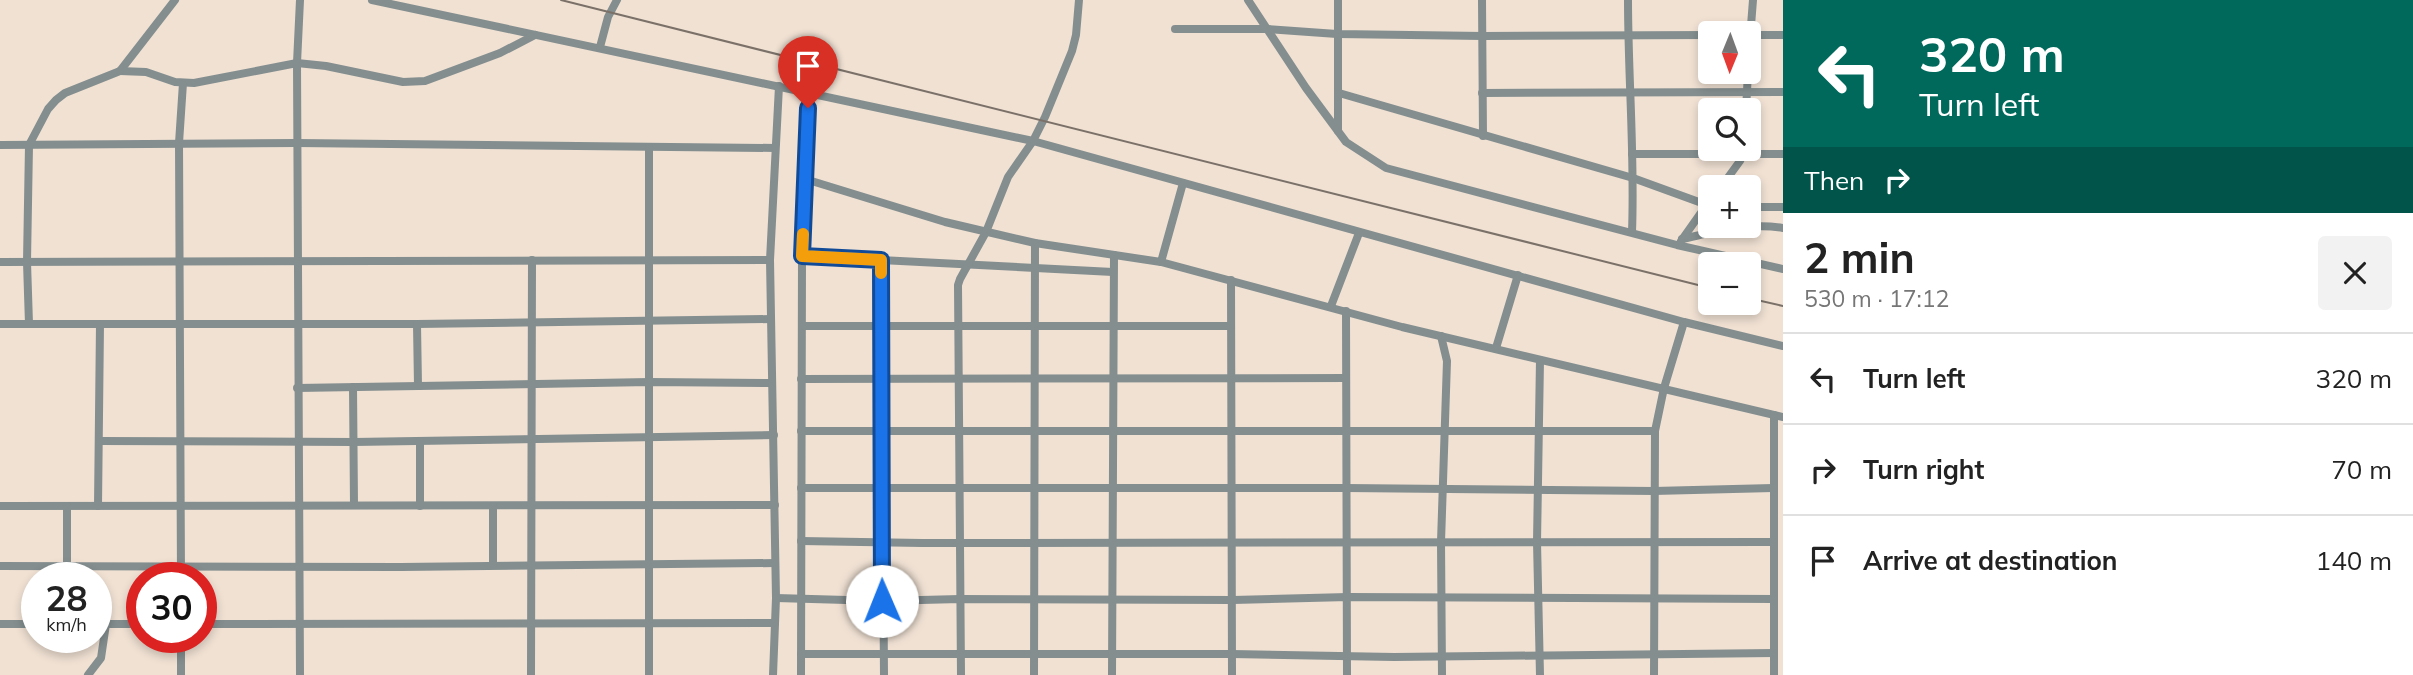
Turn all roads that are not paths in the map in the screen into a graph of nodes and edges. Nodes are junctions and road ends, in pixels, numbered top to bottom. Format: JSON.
{"nodes":[{"id":1,"x":175,"y":0,"type":"edge"},
{"id":2,"x":300,"y":0,"type":"edge"},
{"id":3,"x":372,"y":0,"type":"edge"},
{"id":4,"x":617,"y":0,"type":"edge"},
{"id":5,"x":1079,"y":0,"type":"edge"},
{"id":6,"x":1248,"y":0,"type":"edge"},
{"id":7,"x":1338,"y":0,"type":"edge"},
{"id":8,"x":1482,"y":0,"type":"edge"},
{"id":9,"x":1628,"y":0,"type":"edge"},
{"id":10,"x":1753,"y":0,"type":"edge"},
{"id":11,"x":1751,"y":21,"type":"edge"},
{"id":12,"x":1175,"y":29,"type":"dead end"},
{"id":13,"x":1268,"y":29,"type":"junction"},
{"id":14,"x":1337,"y":34,"type":"junction"},
{"id":15,"x":535,"y":35,"type":"junction"},
{"id":16,"x":1761,"y":35,"type":"edge"},
{"id":17,"x":1783,"y":35,"type":"edge"},
{"id":18,"x":1483,"y":36,"type":"junction"},
{"id":19,"x":1698,"y":36,"type":"edge"},
{"id":20,"x":1628,"y":37,"type":"junction"},
{"id":21,"x":600,"y":47,"type":"junction"},
{"id":22,"x":297,"y":64,"type":"junction"},
{"id":23,"x":120,"y":71,"type":"junction"},
{"id":24,"x":183,"y":83,"type":"junction"},
{"id":25,"x":1747,"y":84,"type":"edge"},
{"id":26,"x":779,"y":86,"type":"junction"},
{"id":27,"x":810,"y":92,"type":"junction"},
{"id":28,"x":1629,"y":92,"type":"junction"},
{"id":29,"x":1747,"y":92,"type":"junction"},
{"id":30,"x":1783,"y":92,"type":"edge"},
{"id":31,"x":1339,"y":93,"type":"junction"},
{"id":32,"x":1482,"y":93,"type":"junction"},
{"id":33,"x":1747,"y":98,"type":"edge"},
{"id":34,"x":1338,"y":131,"type":"junction"},
{"id":35,"x":1483,"y":136,"type":"junction"},
{"id":36,"x":1033,"y":141,"type":"junction"},
{"id":37,"x":179,"y":143,"type":"junction"},
{"id":38,"x":297,"y":143,"type":"junction"},
{"id":39,"x":0,"y":145,"type":"edge"},
{"id":40,"x":29,"y":145,"type":"junction"},
{"id":41,"x":649,"y":147,"type":"junction"},
{"id":42,"x":775,"y":148,"type":"junction"},
{"id":43,"x":1698,"y":152,"type":"edge"},
{"id":44,"x":1761,"y":152,"type":"edge"},
{"id":45,"x":1632,"y":154,"type":"junction"},
{"id":46,"x":1783,"y":154,"type":"edge"},
{"id":47,"x":1633,"y":178,"type":"junction"},
{"id":48,"x":805,"y":179,"type":"junction"},
{"id":49,"x":1183,"y":183,"type":"junction"},
{"id":50,"x":1698,"y":201,"type":"edge"},
{"id":51,"x":1761,"y":207,"type":"edge"},
{"id":52,"x":1783,"y":207,"type":"edge"},
{"id":53,"x":1698,"y":218,"type":"edge"},
{"id":54,"x":1783,"y":228,"type":"edge"},
{"id":55,"x":986,"y":232,"type":"junction"},
{"id":56,"x":1632,"y":232,"type":"junction"},
{"id":57,"x":1359,"y":233,"type":"junction"},
{"id":58,"x":1680,"y":242,"type":"junction"},
{"id":59,"x":1035,"y":243,"type":"junction"},
{"id":60,"x":1114,"y":255,"type":"junction"},
{"id":61,"x":802,"y":256,"type":"junction"},
{"id":62,"x":651,"y":259,"type":"junction"},
{"id":63,"x":532,"y":260,"type":"junction"},
{"id":64,"x":770,"y":260,"type":"junction"},
{"id":65,"x":881,"y":260,"type":"junction"},
{"id":66,"x":180,"y":261,"type":"junction"},
{"id":67,"x":297,"y":261,"type":"junction"},
{"id":68,"x":0,"y":262,"type":"edge"},
{"id":69,"x":27,"y":262,"type":"junction"},
{"id":70,"x":1161,"y":262,"type":"junction"},
{"id":71,"x":968,"y":265,"type":"junction"},
{"id":72,"x":1035,"y":268,"type":"junction"},
{"id":73,"x":1783,"y":269,"type":"edge"},
{"id":74,"x":1113,"y":272,"type":"junction"},
{"id":75,"x":1518,"y":275,"type":"junction"},
{"id":76,"x":1231,"y":280,"type":"junction"},
{"id":77,"x":1331,"y":306,"type":"junction"},
{"id":78,"x":1346,"y":311,"type":"junction"},
{"id":79,"x":649,"y":319,"type":"junction"},
{"id":80,"x":771,"y":319,"type":"junction"},
{"id":81,"x":1684,"y":322,"type":"junction"},
{"id":82,"x":181,"y":323,"type":"junction"},
{"id":83,"x":297,"y":323,"type":"junction"},
{"id":84,"x":533,"y":323,"type":"junction"},
{"id":85,"x":0,"y":324,"type":"edge"},
{"id":86,"x":13,"y":324,"type":"junction"},
{"id":87,"x":29,"y":324,"type":"junction"},
{"id":88,"x":100,"y":324,"type":"junction"},
{"id":89,"x":417,"y":324,"type":"junction"},
{"id":90,"x":959,"y":325,"type":"junction"},
{"id":91,"x":1035,"y":325,"type":"junction"},
{"id":92,"x":803,"y":326,"type":"junction"},
{"id":93,"x":881,"y":326,"type":"junction"},
{"id":94,"x":1113,"y":326,"type":"junction"},
{"id":95,"x":1231,"y":326,"type":"junction"},
{"id":96,"x":0,"y":330,"type":"edge"},
{"id":97,"x":1441,"y":336,"type":"junction"},
{"id":98,"x":1783,"y":346,"type":"edge"},
{"id":99,"x":1496,"y":348,"type":"junction"},
{"id":100,"x":1540,"y":360,"type":"junction"},
{"id":101,"x":1113,"y":378,"type":"junction"},
{"id":102,"x":1231,"y":378,"type":"junction"},
{"id":103,"x":1346,"y":378,"type":"junction"},
{"id":104,"x":801,"y":379,"type":"junction"},
{"id":105,"x":960,"y":379,"type":"junction"},
{"id":106,"x":1035,"y":379,"type":"junction"},
{"id":107,"x":882,"y":380,"type":"junction"},
{"id":108,"x":650,"y":382,"type":"junction"},
{"id":109,"x":772,"y":383,"type":"junction"},
{"id":110,"x":532,"y":384,"type":"junction"},
{"id":111,"x":418,"y":386,"type":"junction"},
{"id":112,"x":353,"y":387,"type":"junction"},
{"id":113,"x":1664,"y":387,"type":"junction"},
{"id":114,"x":297,"y":388,"type":"junction"},
{"id":115,"x":1778,"y":416,"type":"edge"},
{"id":116,"x":960,"y":430,"type":"junction"},
{"id":117,"x":1113,"y":430,"type":"junction"},
{"id":118,"x":1231,"y":430,"type":"junction"},
{"id":119,"x":1443,"y":430,"type":"junction"},
{"id":120,"x":801,"y":431,"type":"junction"},
{"id":121,"x":881,"y":431,"type":"junction"},
{"id":122,"x":1034,"y":431,"type":"junction"},
{"id":123,"x":1346,"y":431,"type":"junction"},
{"id":124,"x":1538,"y":431,"type":"junction"},
{"id":125,"x":1655,"y":431,"type":"junction"},
{"id":126,"x":774,"y":435,"type":"junction"},
{"id":127,"x":650,"y":437,"type":"junction"},
{"id":128,"x":532,"y":438,"type":"junction"},
{"id":129,"x":99,"y":441,"type":"junction"},
{"id":130,"x":181,"y":441,"type":"junction"},
{"id":131,"x":298,"y":441,"type":"junction"},
{"id":132,"x":420,"y":441,"type":"junction"},
{"id":133,"x":354,"y":442,"type":"junction"},
{"id":134,"x":882,"y":487,"type":"junction"},
{"id":135,"x":959,"y":487,"type":"junction"},
{"id":136,"x":801,"y":488,"type":"junction"},
{"id":137,"x":1035,"y":488,"type":"junction"},
{"id":138,"x":1112,"y":488,"type":"junction"},
{"id":139,"x":1231,"y":488,"type":"junction"},
{"id":140,"x":1346,"y":488,"type":"junction"},
{"id":141,"x":1773,"y":488,"type":"junction"},
{"id":142,"x":1442,"y":489,"type":"junction"},
{"id":143,"x":1538,"y":489,"type":"junction"},
{"id":144,"x":1654,"y":491,"type":"junction"},
{"id":145,"x":650,"y":503,"type":"junction"},
{"id":146,"x":298,"y":505,"type":"junction"},
{"id":147,"x":354,"y":505,"type":"junction"},
{"id":148,"x":775,"y":505,"type":"junction"},
{"id":149,"x":0,"y":506,"type":"edge"},
{"id":150,"x":67,"y":506,"type":"junction"},
{"id":151,"x":98,"y":506,"type":"junction"},
{"id":152,"x":180,"y":506,"type":"junction"},
{"id":153,"x":420,"y":506,"type":"junction"},
{"id":154,"x":493,"y":506,"type":"junction"},
{"id":155,"x":533,"y":506,"type":"junction"},
{"id":156,"x":801,"y":541,"type":"junction"},
{"id":157,"x":882,"y":542,"type":"junction"},
{"id":158,"x":959,"y":542,"type":"junction"},
{"id":159,"x":1035,"y":542,"type":"junction"},
{"id":160,"x":1112,"y":542,"type":"junction"},
{"id":161,"x":1232,"y":542,"type":"junction"},
{"id":162,"x":1347,"y":542,"type":"junction"},
{"id":163,"x":1441,"y":542,"type":"junction"},
{"id":164,"x":1538,"y":542,"type":"junction"},
{"id":165,"x":1654,"y":542,"type":"junction"},
{"id":166,"x":1773,"y":542,"type":"junction"},
{"id":167,"x":67,"y":562,"type":"edge"},
{"id":168,"x":181,"y":562,"type":"edge"},
{"id":169,"x":775,"y":563,"type":"junction"},
{"id":170,"x":531,"y":564,"type":"junction"},
{"id":171,"x":651,"y":564,"type":"junction"},
{"id":172,"x":493,"y":565,"type":"junction"},
{"id":173,"x":0,"y":566,"type":"edge"},
{"id":174,"x":21,"y":566,"type":"edge"},
{"id":175,"x":217,"y":566,"type":"edge"},
{"id":176,"x":299,"y":566,"type":"junction"},
{"id":177,"x":1348,"y":597,"type":"junction"},
{"id":178,"x":776,"y":598,"type":"junction"},
{"id":179,"x":960,"y":598,"type":"junction"},
{"id":180,"x":1538,"y":598,"type":"junction"},
{"id":181,"x":801,"y":599,"type":"junction"},
{"id":182,"x":1034,"y":599,"type":"junction"},
{"id":183,"x":1441,"y":599,"type":"junction"},
{"id":184,"x":1111,"y":600,"type":"junction"},
{"id":185,"x":1233,"y":600,"type":"junction"},
{"id":186,"x":1654,"y":600,"type":"junction"},
{"id":187,"x":882,"y":601,"type":"junction"},
{"id":188,"x":1777,"y":603,"type":"edge"},
{"id":189,"x":531,"y":623,"type":"junction"},
{"id":190,"x":650,"y":623,"type":"junction"},
{"id":191,"x":775,"y":623,"type":"junction"},
{"id":192,"x":0,"y":624,"type":"edge"},
{"id":193,"x":21,"y":624,"type":"edge"},
{"id":194,"x":217,"y":624,"type":"edge"},
{"id":195,"x":300,"y":624,"type":"junction"},
{"id":196,"x":101,"y":653,"type":"edge"},
{"id":197,"x":181,"y":653,"type":"edge"},
{"id":198,"x":961,"y":653,"type":"junction"},
{"id":199,"x":1112,"y":653,"type":"junction"},
{"id":200,"x":1232,"y":653,"type":"junction"},
{"id":201,"x":1654,"y":653,"type":"junction"},
{"id":202,"x":1774,"y":653,"type":"junction"},
{"id":203,"x":801,"y":654,"type":"junction"},
{"id":204,"x":884,"y":654,"type":"junction"},
{"id":205,"x":1034,"y":654,"type":"junction"},
{"id":206,"x":1540,"y":655,"type":"junction"},
{"id":207,"x":1442,"y":656,"type":"junction"},
{"id":208,"x":1347,"y":657,"type":"junction"},
{"id":209,"x":88,"y":675,"type":"edge"},
{"id":210,"x":181,"y":675,"type":"edge"},
{"id":211,"x":300,"y":675,"type":"edge"},
{"id":212,"x":531,"y":675,"type":"edge"},
{"id":213,"x":649,"y":675,"type":"edge"},
{"id":214,"x":773,"y":675,"type":"edge"},
{"id":215,"x":801,"y":675,"type":"edge"},
{"id":216,"x":884,"y":675,"type":"edge"},
{"id":217,"x":961,"y":675,"type":"edge"},
{"id":218,"x":1034,"y":675,"type":"edge"},
{"id":219,"x":1112,"y":675,"type":"edge"},
{"id":220,"x":1232,"y":675,"type":"edge"},
{"id":221,"x":1347,"y":675,"type":"edge"},
{"id":222,"x":1442,"y":675,"type":"edge"},
{"id":223,"x":1540,"y":675,"type":"edge"},
{"id":224,"x":1654,"y":675,"type":"edge"},
{"id":225,"x":1774,"y":675,"type":"edge"}],
"edges":[{"from":1,"to":23,"type":"street"},
{"from":2,"to":22,"type":"street"},
{"from":3,"to":15,"type":"street"},
{"from":4,"to":21,"type":"street"},
{"from":5,"to":36,"type":"street"},
{"from":6,"to":13,"type":"street"},
{"from":7,"to":14,"type":"street"},
{"from":8,"to":18,"type":"street"},
{"from":9,"to":20,"type":"street"},
{"from":10,"to":11,"type":"street"},
{"from":12,"to":13,"type":"street"},
{"from":13,"to":14,"type":"street"},
{"from":13,"to":34,"type":"street"},
{"from":14,"to":18,"type":"street"},
{"from":14,"to":31,"type":"street"},
{"from":15,"to":21,"type":"street"},
{"from":15,"to":22,"type":"street"},
{"from":16,"to":17,"type":"street"},
{"from":18,"to":20,"type":"street"},
{"from":18,"to":32,"type":"street"},
{"from":19,"to":20,"type":"street"},
{"from":20,"to":28,"type":"street"},
{"from":21,"to":26,"type":"street"},
{"from":22,"to":24,"type":"street"},
{"from":22,"to":38,"type":"street"},
{"from":23,"to":24,"type":"street"},
{"from":23,"to":40,"type":"street"},
{"from":24,"to":37,"type":"street"},
{"from":25,"to":29,"type":"street"},
{"from":26,"to":27,"type":"street"},
{"from":26,"to":42,"type":"street"},
{"from":27,"to":36,"type":"street"},
{"from":27,"to":48,"type":"street"},
{"from":28,"to":29,"type":"street"},
{"from":28,"to":32,"type":"street"},
{"from":28,"to":45,"type":"street"},
{"from":29,"to":30,"type":"street"},
{"from":29,"to":33,"type":"street"},
{"from":31,"to":34,"type":"street"},
{"from":31,"to":35,"type":"street"},
{"from":32,"to":35,"type":"street"},
{"from":34,"to":56,"type":"street"},
{"from":35,"to":47,"type":"street"},
{"from":36,"to":49,"type":"street"},
{"from":36,"to":55,"type":"street"},
{"from":37,"to":38,"type":"street"},
{"from":37,"to":40,"type":"street"},
{"from":37,"to":66,"type":"street"},
{"from":38,"to":41,"type":"street"},
{"from":38,"to":67,"type":"street"},
{"from":39,"to":40,"type":"street"},
{"from":40,"to":69,"type":"street"},
{"from":41,"to":42,"type":"street"},
{"from":41,"to":62,"type":"street"},
{"from":42,"to":64,"type":"street"},
{"from":43,"to":45,"type":"street"},
{"from":44,"to":46,"type":"street"},
{"from":45,"to":47,"type":"street"},
{"from":47,"to":50,"type":"street"},
{"from":47,"to":56,"type":"street"},
{"from":48,"to":55,"type":"street"},
{"from":48,"to":61,"type":"street"},
{"from":49,"to":57,"type":"street"},
{"from":49,"to":70,"type":"street"},
{"from":51,"to":52,"type":"street"},
{"from":53,"to":58,"type":"street"},
{"from":54,"to":58,"type":"street"},
{"from":55,"to":59,"type":"street"},
{"from":55,"to":71,"type":"street"},
{"from":56,"to":58,"type":"street"},
{"from":57,"to":75,"type":"street"},
{"from":57,"to":77,"type":"street"},
{"from":58,"to":73,"type":"street"},
{"from":59,"to":60,"type":"street"},
{"from":59,"to":72,"type":"street"},
{"from":60,"to":70,"type":"street"},
{"from":60,"to":74,"type":"street"},
{"from":61,"to":65,"type":"street"},
{"from":61,"to":92,"type":"street"},
{"from":62,"to":63,"type":"street"},
{"from":62,"to":64,"type":"street"},
{"from":62,"to":79,"type":"street"},
{"from":63,"to":67,"type":"street"},
{"from":63,"to":84,"type":"street"},
{"from":64,"to":80,"type":"street"},
{"from":65,"to":71,"type":"street"},
{"from":65,"to":93,"type":"street"},
{"from":66,"to":67,"type":"street"},
{"from":66,"to":69,"type":"street"},
{"from":66,"to":82,"type":"street"},
{"from":67,"to":83,"type":"street"},
{"from":68,"to":69,"type":"street"},
{"from":69,"to":87,"type":"street"},
{"from":70,"to":76,"type":"street"},
{"from":71,"to":72,"type":"street"},
{"from":71,"to":90,"type":"street"},
{"from":72,"to":74,"type":"street"},
{"from":72,"to":91,"type":"street"},
{"from":74,"to":94,"type":"street"},
{"from":75,"to":81,"type":"street"},
{"from":75,"to":99,"type":"street"},
{"from":76,"to":77,"type":"street"},
{"from":76,"to":95,"type":"street"},
{"from":77,"to":78,"type":"street"},
{"from":78,"to":97,"type":"street"},
{"from":78,"to":103,"type":"street"},
{"from":79,"to":80,"type":"street"},
{"from":79,"to":84,"type":"street"},
{"from":79,"to":108,"type":"street"},
{"from":80,"to":109,"type":"street"},
{"from":81,"to":98,"type":"street"},
{"from":81,"to":113,"type":"street"},
{"from":82,"to":83,"type":"street"},
{"from":82,"to":88,"type":"street"},
{"from":82,"to":130,"type":"street"},
{"from":83,"to":89,"type":"street"},
{"from":83,"to":114,"type":"street"},
{"from":84,"to":89,"type":"street"},
{"from":84,"to":110,"type":"street"},
{"from":85,"to":86,"type":"street"},
{"from":86,"to":87,"type":"street"},
{"from":86,"to":96,"type":"street"},
{"from":87,"to":88,"type":"street"},
{"from":88,"to":129,"type":"street"},
{"from":89,"to":111,"type":"street"},
{"from":90,"to":91,"type":"street"},
{"from":90,"to":93,"type":"street"},
{"from":90,"to":105,"type":"street"},
{"from":91,"to":94,"type":"street"},
{"from":91,"to":106,"type":"street"},
{"from":92,"to":93,"type":"street"},
{"from":92,"to":104,"type":"street"},
{"from":93,"to":107,"type":"street"},
{"from":94,"to":95,"type":"street"},
{"from":94,"to":101,"type":"street"},
{"from":95,"to":102,"type":"street"},
{"from":97,"to":99,"type":"street"},
{"from":97,"to":119,"type":"street"},
{"from":99,"to":100,"type":"street"},
{"from":100,"to":113,"type":"street"},
{"from":100,"to":124,"type":"street"},
{"from":101,"to":102,"type":"street"},
{"from":101,"to":106,"type":"street"},
{"from":101,"to":117,"type":"street"},
{"from":102,"to":103,"type":"street"},
{"from":102,"to":118,"type":"street"},
{"from":103,"to":123,"type":"street"},
{"from":104,"to":107,"type":"street"},
{"from":104,"to":120,"type":"street"},
{"from":105,"to":106,"type":"street"},
{"from":105,"to":107,"type":"street"},
{"from":105,"to":116,"type":"street"},
{"from":106,"to":122,"type":"street"},
{"from":107,"to":121,"type":"street"},
{"from":108,"to":109,"type":"street"},
{"from":108,"to":110,"type":"street"},
{"from":108,"to":127,"type":"street"},
{"from":109,"to":126,"type":"street"},
{"from":110,"to":111,"type":"street"},
{"from":110,"to":128,"type":"street"},
{"from":111,"to":112,"type":"street"},
{"from":112,"to":114,"type":"street"},
{"from":112,"to":133,"type":"street"},
{"from":113,"to":115,"type":"street"},
{"from":113,"to":125,"type":"street"},
{"from":114,"to":131,"type":"street"},
{"from":115,"to":141,"type":"street"},
{"from":116,"to":121,"type":"street"},
{"from":116,"to":122,"type":"street"},
{"from":116,"to":135,"type":"street"},
{"from":117,"to":118,"type":"street"},
{"from":117,"to":122,"type":"street"},
{"from":117,"to":138,"type":"street"},
{"from":118,"to":123,"type":"street"},
{"from":118,"to":139,"type":"street"},
{"from":119,"to":123,"type":"street"},
{"from":119,"to":124,"type":"street"},
{"from":119,"to":142,"type":"street"},
{"from":120,"to":121,"type":"street"},
{"from":120,"to":136,"type":"street"},
{"from":121,"to":134,"type":"street"},
{"from":122,"to":137,"type":"street"},
{"from":123,"to":140,"type":"street"},
{"from":124,"to":125,"type":"street"},
{"from":124,"to":143,"type":"street"},
{"from":125,"to":144,"type":"street"},
{"from":126,"to":127,"type":"street"},
{"from":126,"to":148,"type":"street"},
{"from":127,"to":128,"type":"street"},
{"from":127,"to":145,"type":"street"},
{"from":128,"to":132,"type":"street"},
{"from":128,"to":155,"type":"street"},
{"from":129,"to":130,"type":"street"},
{"from":129,"to":151,"type":"street"},
{"from":130,"to":131,"type":"street"},
{"from":130,"to":152,"type":"street"},
{"from":131,"to":133,"type":"street"},
{"from":131,"to":146,"type":"street"},
{"from":132,"to":133,"type":"street"},
{"from":132,"to":153,"type":"street"},
{"from":133,"to":147,"type":"street"},
{"from":134,"to":135,"type":"street"},
{"from":134,"to":136,"type":"street"},
{"from":134,"to":157,"type":"street"},
{"from":135,"to":137,"type":"street"},
{"from":135,"to":158,"type":"street"},
{"from":136,"to":156,"type":"street"},
{"from":137,"to":138,"type":"street"},
{"from":137,"to":159,"type":"street"},
{"from":138,"to":139,"type":"street"},
{"from":138,"to":160,"type":"street"},
{"from":139,"to":140,"type":"street"},
{"from":139,"to":161,"type":"street"},
{"from":140,"to":142,"type":"street"},
{"from":140,"to":162,"type":"street"},
{"from":141,"to":144,"type":"street"},
{"from":141,"to":166,"type":"street"},
{"from":142,"to":143,"type":"street"},
{"from":142,"to":163,"type":"street"},
{"from":143,"to":144,"type":"street"},
{"from":143,"to":164,"type":"street"},
{"from":144,"to":165,"type":"street"},
{"from":145,"to":148,"type":"street"},
{"from":145,"to":155,"type":"street"},
{"from":145,"to":171,"type":"street"},
{"from":146,"to":147,"type":"street"},
{"from":146,"to":152,"type":"street"},
{"from":146,"to":176,"type":"street"},
{"from":147,"to":153,"type":"street"},
{"from":148,"to":169,"type":"street"},
{"from":149,"to":150,"type":"street"},
{"from":150,"to":151,"type":"street"},
{"from":150,"to":167,"type":"street"},
{"from":151,"to":152,"type":"street"},
{"from":152,"to":168,"type":"street"},
{"from":153,"to":154,"type":"street"},
{"from":154,"to":155,"type":"street"},
{"from":154,"to":172,"type":"street"},
{"from":155,"to":170,"type":"street"},
{"from":156,"to":157,"type":"street"},
{"from":156,"to":181,"type":"street"},
{"from":157,"to":158,"type":"street"},
{"from":157,"to":187,"type":"street"},
{"from":158,"to":159,"type":"street"},
{"from":158,"to":179,"type":"street"},
{"from":159,"to":160,"type":"street"},
{"from":159,"to":182,"type":"street"},
{"from":160,"to":161,"type":"street"},
{"from":160,"to":184,"type":"street"},
{"from":161,"to":162,"type":"street"},
{"from":161,"to":185,"type":"street"},
{"from":162,"to":163,"type":"street"},
{"from":162,"to":177,"type":"street"},
{"from":163,"to":164,"type":"street"},
{"from":163,"to":183,"type":"street"},
{"from":164,"to":165,"type":"street"},
{"from":164,"to":180,"type":"street"},
{"from":165,"to":166,"type":"street"},
{"from":165,"to":186,"type":"street"},
{"from":166,"to":188,"type":"street"},
{"from":169,"to":171,"type":"street"},
{"from":169,"to":178,"type":"street"},
{"from":170,"to":171,"type":"street"},
{"from":170,"to":172,"type":"street"},
{"from":170,"to":189,"type":"street"},
{"from":171,"to":190,"type":"street"},
{"from":172,"to":176,"type":"street"},
{"from":173,"to":174,"type":"street"},
{"from":175,"to":176,"type":"street"},
{"from":176,"to":195,"type":"street"},
{"from":177,"to":183,"type":"street"},
{"from":177,"to":185,"type":"street"},
{"from":177,"to":208,"type":"street"},
{"from":178,"to":181,"type":"street"},
{"from":178,"to":191,"type":"street"},
{"from":179,"to":182,"type":"street"},
{"from":179,"to":187,"type":"street"},
{"from":179,"to":198,"type":"street"},
{"from":180,"to":183,"type":"street"},
{"from":180,"to":186,"type":"street"},
{"from":180,"to":206,"type":"street"},
{"from":181,"to":187,"type":"street"},
{"from":181,"to":203,"type":"street"},
{"from":182,"to":184,"type":"street"},
{"from":182,"to":205,"type":"street"},
{"from":183,"to":207,"type":"street"},
{"from":184,"to":185,"type":"street"},
{"from":184,"to":199,"type":"street"},
{"from":185,"to":200,"type":"street"},
{"from":186,"to":188,"type":"street"},
{"from":186,"to":201,"type":"street"},
{"from":187,"to":204,"type":"street"},
{"from":188,"to":202,"type":"street"},
{"from":189,"to":190,"type":"street"},
{"from":189,"to":195,"type":"street"},
{"from":189,"to":212,"type":"street"},
{"from":190,"to":191,"type":"street"},
{"from":190,"to":213,"type":"street"},
{"from":191,"to":214,"type":"street"},
{"from":192,"to":193,"type":"street"},
{"from":194,"to":195,"type":"street"},
{"from":195,"to":211,"type":"street"},
{"from":196,"to":209,"type":"street"},
{"from":197,"to":210,"type":"street"},
{"from":198,"to":204,"type":"street"},
{"from":198,"to":205,"type":"street"},
{"from":198,"to":217,"type":"street"},
{"from":199,"to":200,"type":"street"},
{"from":199,"to":205,"type":"street"},
{"from":199,"to":219,"type":"street"},
{"from":200,"to":208,"type":"street"},
{"from":200,"to":220,"type":"street"},
{"from":201,"to":202,"type":"street"},
{"from":201,"to":206,"type":"street"},
{"from":201,"to":224,"type":"street"},
{"from":202,"to":225,"type":"street"},
{"from":203,"to":204,"type":"street"},
{"from":203,"to":215,"type":"street"},
{"from":204,"to":216,"type":"street"},
{"from":205,"to":218,"type":"street"},
{"from":206,"to":207,"type":"street"},
{"from":206,"to":223,"type":"street"},
{"from":207,"to":208,"type":"street"},
{"from":207,"to":222,"type":"street"},
{"from":208,"to":221,"type":"street"}]}
